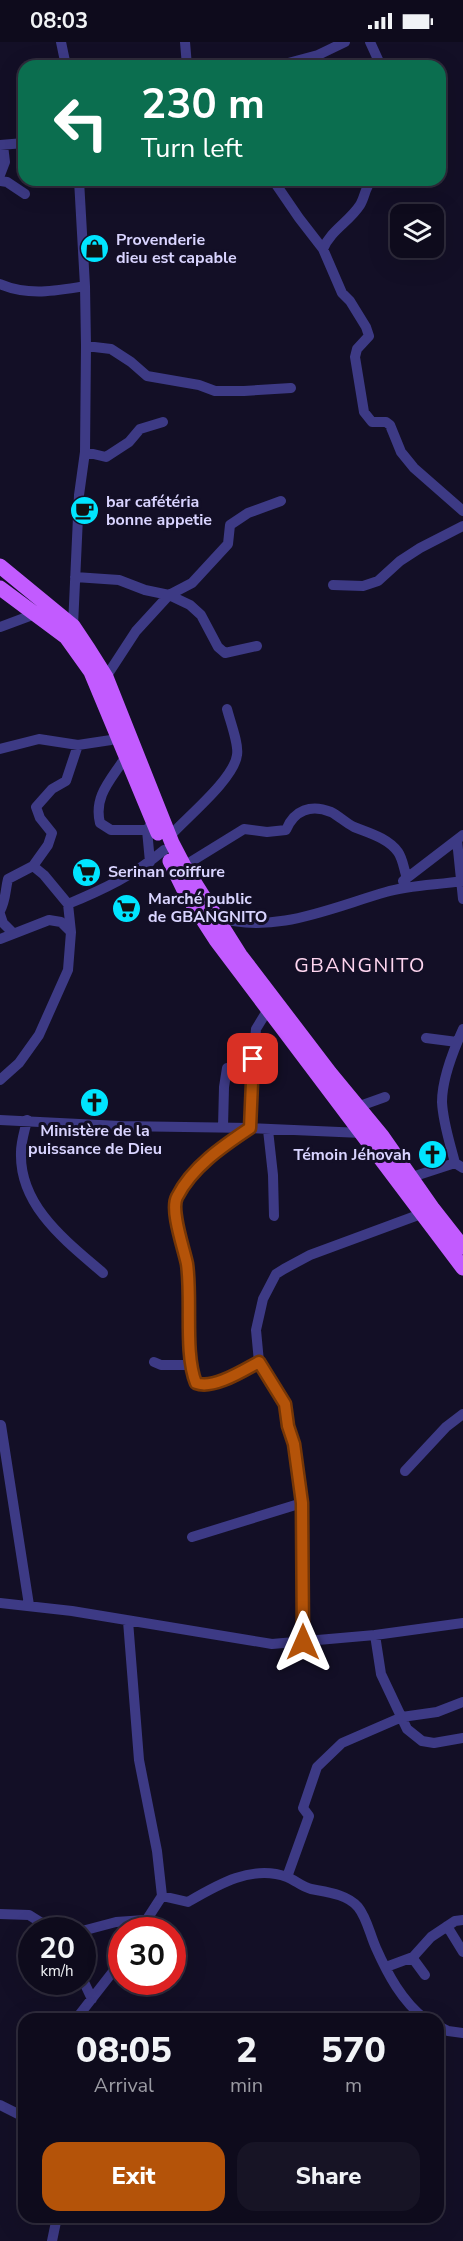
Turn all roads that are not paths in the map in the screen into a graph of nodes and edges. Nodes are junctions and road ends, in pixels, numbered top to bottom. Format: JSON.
{"nodes":[{"id":1,"x":61,"y":42,"type":"edge"},
{"id":2,"x":185,"y":42,"type":"edge"},
{"id":3,"x":345,"y":42,"type":"edge"},
{"id":4,"x":370,"y":42,"type":"edge"},
{"id":5,"x":65,"y":60,"type":"edge"},
{"id":6,"x":186,"y":60,"type":"edge"},
{"id":7,"x":299,"y":60,"type":"edge"},
{"id":8,"x":378,"y":60,"type":"edge"},
{"id":9,"x":18,"y":144,"type":"edge"},
{"id":10,"x":2,"y":145,"type":"edge"},
{"id":11,"x":0,"y":176,"type":"edge"},
{"id":12,"x":0,"y":181,"type":"edge"},
{"id":13,"x":79,"y":186,"type":"edge"},
{"id":14,"x":277,"y":186,"type":"edge"},
{"id":15,"x":367,"y":186,"type":"edge"},
{"id":16,"x":25,"y":194,"type":"dead end"},
{"id":17,"x":323,"y":249,"type":"junction"},
{"id":18,"x":0,"y":284,"type":"edge"},
{"id":19,"x":85,"y":286,"type":"junction"},
{"id":20,"x":86,"y":346,"type":"junction"},
{"id":21,"x":291,"y":388,"type":"dead end"},
{"id":22,"x":163,"y":422,"type":"dead end"},
{"id":23,"x":85,"y":452,"type":"junction"},
{"id":24,"x":282,"y":501,"type":"dead end"},
{"id":25,"x":463,"y":511,"type":"edge"},
{"id":26,"x":463,"y":526,"type":"edge"},
{"id":27,"x":0,"y":566,"type":"edge"},
{"id":28,"x":75,"y":577,"type":"junction"},
{"id":29,"x":333,"y":585,"type":"dead end"},
{"id":30,"x":0,"y":588,"type":"edge"},
{"id":31,"x":170,"y":595,"type":"junction"},
{"id":32,"x":35,"y":614,"type":"junction"},
{"id":33,"x":73,"y":626,"type":"junction"},
{"id":34,"x":0,"y":627,"type":"edge"},
{"id":35,"x":257,"y":646,"type":"dead end"},
{"id":36,"x":106,"y":677,"type":"junction"},
{"id":37,"x":227,"y":709,"type":"dead end"},
{"id":38,"x":117,"y":735,"type":"junction"},
{"id":39,"x":78,"y":744,"type":"junction"},
{"id":40,"x":0,"y":749,"type":"edge"},
{"id":41,"x":126,"y":756,"type":"junction"},
{"id":42,"x":150,"y":826,"type":"junction"},
{"id":43,"x":460,"y":838,"type":"edge"},
{"id":44,"x":168,"y":847,"type":"junction"},
{"id":45,"x":150,"y":862,"type":"junction"},
{"id":46,"x":33,"y":866,"type":"junction"},
{"id":47,"x":184,"y":866,"type":"junction"},
{"id":48,"x":407,"y":878,"type":"junction"},
{"id":49,"x":462,"y":881,"type":"edge"},
{"id":50,"x":388,"y":891,"type":"junction"},
{"id":51,"x":463,"y":899,"type":"edge"},
{"id":52,"x":68,"y":904,"type":"junction"},
{"id":53,"x":0,"y":913,"type":"edge"},
{"id":54,"x":216,"y":917,"type":"junction"},
{"id":55,"x":71,"y":932,"type":"junction"},
{"id":56,"x":13,"y":933,"type":"junction"},
{"id":57,"x":0,"y":939,"type":"edge"},
{"id":58,"x":267,"y":1011,"type":"junction"},
{"id":59,"x":463,"y":1029,"type":"edge"},
{"id":60,"x":426,"y":1038,"type":"dead end"},
{"id":61,"x":457,"y":1042,"type":"junction"},
{"id":62,"x":226,"y":1068,"type":"dead end"},
{"id":63,"x":0,"y":1080,"type":"edge"},
{"id":64,"x":385,"y":1097,"type":"dead end"},
{"id":65,"x":349,"y":1119,"type":"junction"},
{"id":66,"x":0,"y":1120,"type":"edge"},
{"id":67,"x":27,"y":1120,"type":"junction"},
{"id":68,"x":223,"y":1127,"type":"junction"},
{"id":69,"x":250,"y":1128,"type":"junction"},
{"id":70,"x":268,"y":1130,"type":"junction"},
{"id":71,"x":459,"y":1166,"type":"edge"},
{"id":72,"x":412,"y":1177,"type":"junction"},
{"id":73,"x":421,"y":1214,"type":"junction"},
{"id":74,"x":274,"y":1216,"type":"dead end"},
{"id":75,"x":463,"y":1247,"type":"edge"},
{"id":76,"x":463,"y":1268,"type":"edge"},
{"id":77,"x":103,"y":1273,"type":"dead end"},
{"id":78,"x":154,"y":1362,"type":"dead end"},
{"id":79,"x":259,"y":1362,"type":"junction"},
{"id":80,"x":191,"y":1365,"type":"junction"},
{"id":81,"x":463,"y":1414,"type":"edge"},
{"id":82,"x":1,"y":1425,"type":"edge"},
{"id":83,"x":405,"y":1471,"type":"dead end"},
{"id":84,"x":302,"y":1503,"type":"junction"},
{"id":85,"x":192,"y":1537,"type":"dead end"},
{"id":86,"x":0,"y":1603,"type":"edge"},
{"id":87,"x":29,"y":1605,"type":"junction"},
{"id":88,"x":128,"y":1621,"type":"junction"},
{"id":89,"x":463,"y":1623,"type":"edge"},
{"id":90,"x":375,"y":1635,"type":"junction"},
{"id":91,"x":303,"y":1642,"type":"junction"},
{"id":92,"x":463,"y":1702,"type":"edge"},
{"id":93,"x":402,"y":1717,"type":"junction"},
{"id":94,"x":463,"y":1738,"type":"edge"},
{"id":95,"x":287,"y":1877,"type":"junction"},
{"id":96,"x":162,"y":1896,"type":"junction"},
{"id":97,"x":0,"y":1914,"type":"edge"},
{"id":98,"x":31,"y":1917,"type":"edge"},
{"id":99,"x":147,"y":1917,"type":"edge"},
{"id":100,"x":463,"y":1920,"type":"edge"},
{"id":101,"x":447,"y":1926,"type":"junction"},
{"id":102,"x":463,"y":1953,"type":"edge"},
{"id":103,"x":405,"y":1960,"type":"junction"},
{"id":104,"x":386,"y":1967,"type":"junction"},
{"id":105,"x":425,"y":1975,"type":"dead end"},
{"id":106,"x":108,"y":1978,"type":"edge"},
{"id":107,"x":90,"y":1995,"type":"edge"},
{"id":108,"x":92,"y":1999,"type":"junction"},
{"id":109,"x":80,"y":2013,"type":"edge"},
{"id":110,"x":418,"y":2013,"type":"edge"},
{"id":111,"x":444,"y":2029,"type":"edge"},
{"id":112,"x":463,"y":2033,"type":"edge"},
{"id":113,"x":0,"y":2105,"type":"edge"},
{"id":114,"x":18,"y":2114,"type":"edge"},
{"id":115,"x":56,"y":2223,"type":"edge"},
{"id":116,"x":52,"y":2241,"type":"edge"}],
"edges":[{"from":1,"to":5,"type":"street"},
{"from":2,"to":6,"type":"street"},
{"from":3,"to":7,"type":"street"},
{"from":4,"to":8,"type":"street"},
{"from":9,"to":10,"type":"street"},
{"from":10,"to":11,"type":"street"},
{"from":12,"to":16,"type":"street"},
{"from":13,"to":19,"type":"street"},
{"from":14,"to":17,"type":"street"},
{"from":15,"to":17,"type":"street"},
{"from":17,"to":25,"type":"street"},
{"from":18,"to":19,"type":"street"},
{"from":19,"to":20,"type":"street"},
{"from":20,"to":21,"type":"street"},
{"from":20,"to":23,"type":"street"},
{"from":22,"to":23,"type":"street"},
{"from":23,"to":28,"type":"street"},
{"from":24,"to":31,"type":"street"},
{"from":26,"to":29,"type":"street"},
{"from":27,"to":33,"type":"main road"},
{"from":28,"to":31,"type":"street"},
{"from":28,"to":33,"type":"street"},
{"from":30,"to":32,"type":"main road"},
{"from":31,"to":35,"type":"street"},
{"from":31,"to":36,"type":"street"},
{"from":32,"to":34,"type":"street"},
{"from":32,"to":38,"type":"main road"},
{"from":33,"to":36,"type":"main road"},
{"from":36,"to":44,"type":"main road"},
{"from":37,"to":44,"type":"street"},
{"from":38,"to":39,"type":"street"},
{"from":38,"to":41,"type":"main road"},
{"from":39,"to":40,"type":"street"},
{"from":39,"to":46,"type":"street"},
{"from":41,"to":42,"type":"main road"},
{"from":41,"to":42,"type":"street"},
{"from":42,"to":44,"type":"main road"},
{"from":42,"to":45,"type":"street"},
{"from":43,"to":48,"type":"street"},
{"from":43,"to":49,"type":"street"},
{"from":44,"to":45,"type":"street"},
{"from":44,"to":47,"type":"main road"},
{"from":44,"to":58,"type":"main road"},
{"from":45,"to":52,"type":"street"},
{"from":46,"to":52,"type":"street"},
{"from":46,"to":53,"type":"street"},
{"from":47,"to":48,"type":"street"},
{"from":47,"to":54,"type":"main road"},
{"from":48,"to":50,"type":"street"},
{"from":49,"to":50,"type":"street"},
{"from":49,"to":51,"type":"street"},
{"from":50,"to":54,"type":"street"},
{"from":52,"to":55,"type":"street"},
{"from":53,"to":56,"type":"street"},
{"from":54,"to":65,"type":"main road"},
{"from":55,"to":56,"type":"street"},
{"from":55,"to":63,"type":"street"},
{"from":56,"to":57,"type":"street"},
{"from":58,"to":65,"type":"main road"},
{"from":58,"to":69,"type":"street"},
{"from":59,"to":61,"type":"street"},
{"from":60,"to":61,"type":"street"},
{"from":61,"to":71,"type":"street"},
{"from":62,"to":68,"type":"street"},
{"from":64,"to":65,"type":"street"},
{"from":65,"to":70,"type":"street"},
{"from":65,"to":72,"type":"main road"},
{"from":65,"to":73,"type":"main road"},
{"from":66,"to":67,"type":"street"},
{"from":67,"to":68,"type":"street"},
{"from":67,"to":77,"type":"street"},
{"from":68,"to":69,"type":"street"},
{"from":69,"to":70,"type":"street"},
{"from":69,"to":80,"type":"street"},
{"from":70,"to":74,"type":"street"},
{"from":71,"to":72,"type":"street"},
{"from":72,"to":75,"type":"main road"},
{"from":73,"to":76,"type":"main road"},
{"from":73,"to":79,"type":"street"},
{"from":78,"to":80,"type":"street"},
{"from":79,"to":80,"type":"street"},
{"from":79,"to":84,"type":"street"},
{"from":81,"to":83,"type":"street"},
{"from":82,"to":87,"type":"street"},
{"from":84,"to":85,"type":"street"},
{"from":84,"to":91,"type":"street"},
{"from":86,"to":87,"type":"street"},
{"from":87,"to":88,"type":"street"},
{"from":88,"to":91,"type":"street"},
{"from":88,"to":96,"type":"street"},
{"from":89,"to":90,"type":"street"},
{"from":90,"to":91,"type":"street"},
{"from":90,"to":93,"type":"street"},
{"from":92,"to":93,"type":"street"},
{"from":93,"to":94,"type":"street"},
{"from":93,"to":95,"type":"street"},
{"from":95,"to":96,"type":"street"},
{"from":95,"to":104,"type":"street"},
{"from":96,"to":99,"type":"street"},
{"from":97,"to":98,"type":"street"},
{"from":100,"to":101,"type":"street"},
{"from":101,"to":102,"type":"street"},
{"from":101,"to":103,"type":"street"},
{"from":103,"to":104,"type":"street"},
{"from":103,"to":105,"type":"street"},
{"from":104,"to":110,"type":"street"},
{"from":106,"to":108,"type":"street"},
{"from":107,"to":108,"type":"street"},
{"from":108,"to":109,"type":"street"},
{"from":111,"to":112,"type":"street"},
{"from":113,"to":114,"type":"street"},
{"from":115,"to":116,"type":"street"}]}
